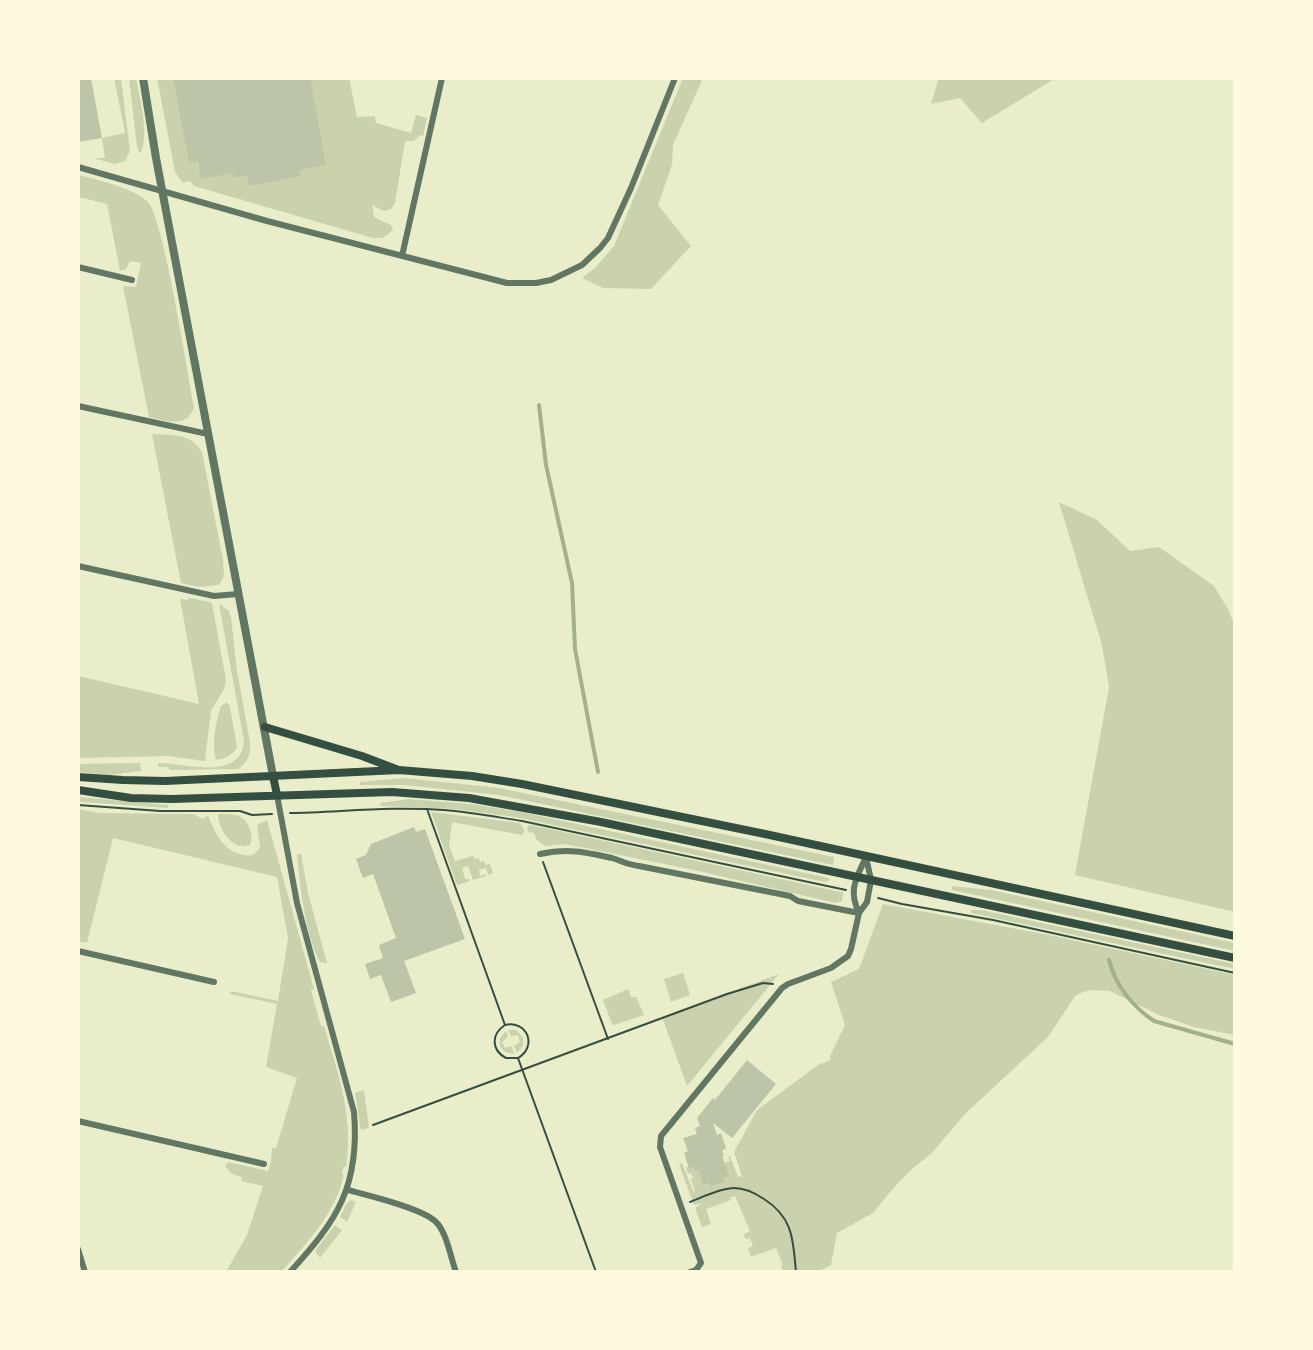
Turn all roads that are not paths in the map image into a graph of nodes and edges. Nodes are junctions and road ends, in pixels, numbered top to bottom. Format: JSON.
{"nodes":[{"id":1,"x":143,"y":78,"type":"edge"},
{"id":2,"x":442,"y":78,"type":"edge"},
{"id":3,"x":675,"y":78,"type":"edge"},
{"id":4,"x":78,"y":167,"type":"edge"},
{"id":5,"x":162,"y":191,"type":"junction"},
{"id":6,"x":402,"y":256,"type":"junction"},
{"id":7,"x":78,"y":267,"type":"edge"},
{"id":8,"x":132,"y":280,"type":"dead end"},
{"id":9,"x":78,"y":406,"type":"edge"},
{"id":10,"x":208,"y":434,"type":"junction"},
{"id":11,"x":78,"y":566,"type":"edge"},
{"id":12,"x":238,"y":594,"type":"junction"},
{"id":13,"x":265,"y":727,"type":"junction"},
{"id":14,"x":399,"y":770,"type":"junction"},
{"id":15,"x":273,"y":776,"type":"junction"},
{"id":16,"x":78,"y":777,"type":"edge"},
{"id":17,"x":78,"y":790,"type":"edge"},
{"id":18,"x":277,"y":795,"type":"junction"},
{"id":19,"x":540,"y":854,"type":"road end"},
{"id":20,"x":866,"y":857,"type":"junction"},
{"id":21,"x":857,"y":877,"type":"junction"},
{"id":22,"x":871,"y":880,"type":"junction"},
{"id":23,"x":859,"y":913,"type":"junction"},
{"id":24,"x":1235,"y":936,"type":"edge"},
{"id":25,"x":78,"y":951,"type":"edge"},
{"id":26,"x":1235,"y":958,"type":"edge"},
{"id":27,"x":214,"y":982,"type":"dead end"},
{"id":28,"x":78,"y":1121,"type":"edge"},
{"id":29,"x":264,"y":1164,"type":"dead end"},
{"id":30,"x":348,"y":1190,"type":"junction"},
{"id":31,"x":78,"y":1249,"type":"edge"},
{"id":32,"x":85,"y":1272,"type":"edge"},
{"id":33,"x":290,"y":1272,"type":"edge"},
{"id":34,"x":456,"y":1272,"type":"edge"},
{"id":35,"x":690,"y":1272,"type":"edge"}],
"edges":[{"from":1,"to":5,"type":"street"},
{"from":2,"to":6,"type":"street"},
{"from":3,"to":6,"type":"street"},
{"from":4,"to":5,"type":"street"},
{"from":5,"to":6,"type":"street"},
{"from":5,"to":10,"type":"street"},
{"from":7,"to":8,"type":"street"},
{"from":9,"to":10,"type":"street"},
{"from":10,"to":12,"type":"street"},
{"from":11,"to":12,"type":"street"},
{"from":12,"to":13,"type":"street"},
{"from":13,"to":14,"type":"main road"},
{"from":13,"to":15,"type":"street"},
{"from":14,"to":15,"type":"main road"},
{"from":14,"to":20,"type":"main road"},
{"from":15,"to":16,"type":"main road"},
{"from":15,"to":18,"type":"main road"},
{"from":17,"to":18,"type":"main road"},
{"from":18,"to":21,"type":"main road"},
{"from":18,"to":30,"type":"street"},
{"from":19,"to":23,"type":"street"},
{"from":20,"to":21,"type":"street"},
{"from":20,"to":22,"type":"street"},
{"from":20,"to":24,"type":"main road"},
{"from":21,"to":22,"type":"main road"},
{"from":21,"to":23,"type":"street"},
{"from":22,"to":23,"type":"street"},
{"from":22,"to":26,"type":"main road"},
{"from":23,"to":35,"type":"street"},
{"from":25,"to":27,"type":"street"},
{"from":28,"to":29,"type":"street"},
{"from":30,"to":33,"type":"street"},
{"from":30,"to":34,"type":"street"},
{"from":31,"to":32,"type":"street"}]}
